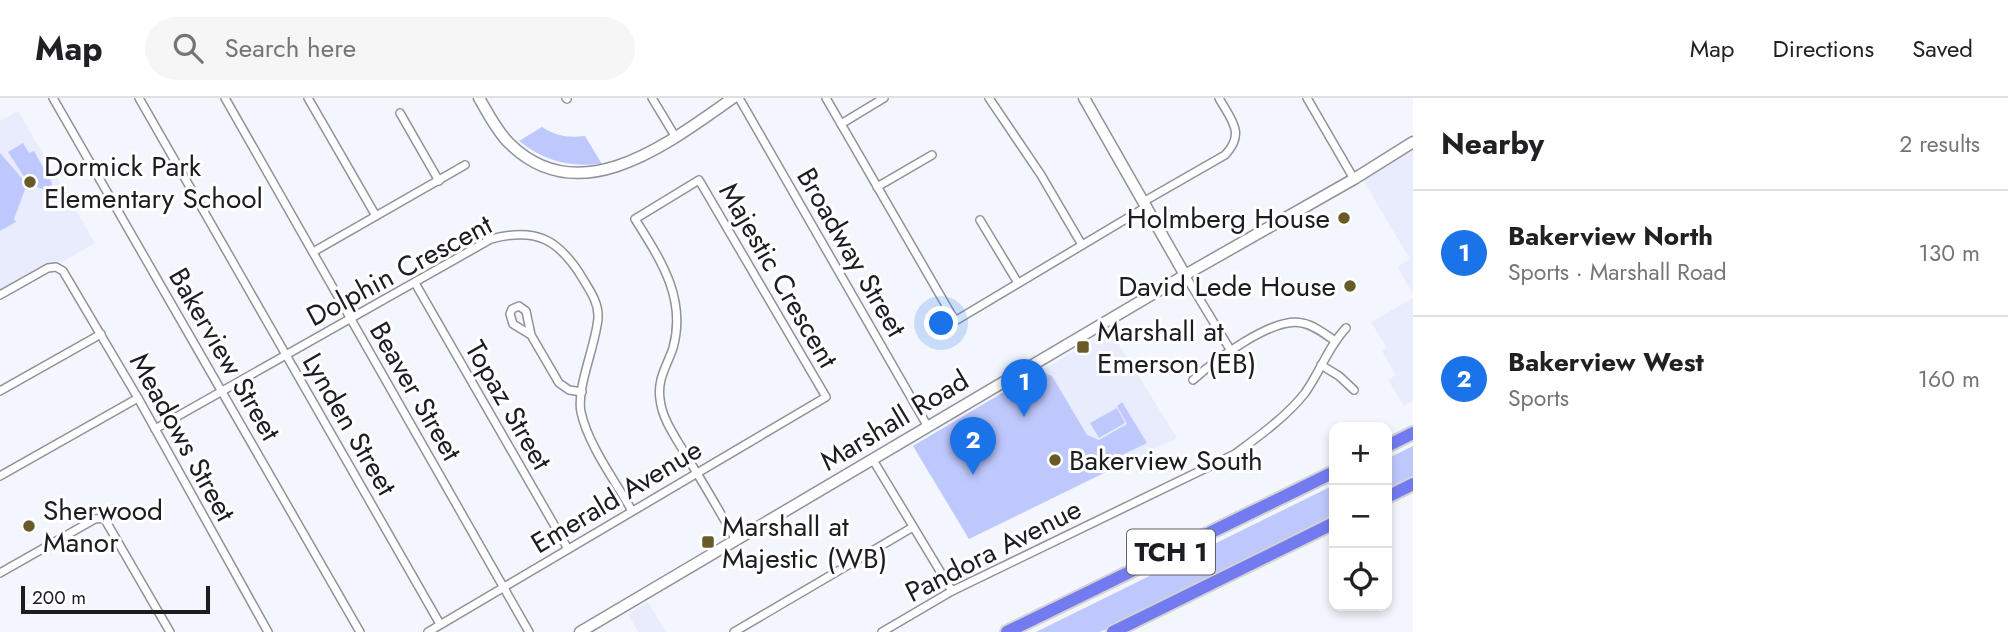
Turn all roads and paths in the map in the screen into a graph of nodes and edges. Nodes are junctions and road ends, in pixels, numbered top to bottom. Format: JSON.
{"nodes":[{"id":1,"x":53,"y":98,"type":"edge"},
{"id":2,"x":139,"y":98,"type":"edge"},
{"id":3,"x":225,"y":98,"type":"edge"},
{"id":4,"x":308,"y":98,"type":"edge"},
{"id":5,"x":479,"y":98,"type":"edge"},
{"id":6,"x":652,"y":98,"type":"edge"},
{"id":7,"x":733,"y":98,"type":"edge"},
{"id":8,"x":739,"y":98,"type":"edge"},
{"id":9,"x":826,"y":98,"type":"edge"},
{"id":10,"x":884,"y":98,"type":"edge"},
{"id":11,"x":989,"y":98,"type":"edge"},
{"id":12,"x":1084,"y":98,"type":"edge"},
{"id":13,"x":1219,"y":98,"type":"edge"},
{"id":14,"x":1307,"y":98,"type":"edge"},
{"id":15,"x":400,"y":113,"type":"dead end"},
{"id":16,"x":841,"y":124,"type":"junction"},
{"id":17,"x":675,"y":136,"type":"junction"},
{"id":18,"x":1413,"y":142,"type":"edge"},
{"id":19,"x":932,"y":155,"type":"dead end"},
{"id":20,"x":465,"y":165,"type":"dead end"},
{"id":21,"x":1354,"y":179,"type":"junction"},
{"id":22,"x":439,"y":181,"type":"junction"},
{"id":23,"x":877,"y":187,"type":"junction"},
{"id":24,"x":1144,"y":205,"type":"junction"},
{"id":25,"x":376,"y":216,"type":"junction"},
{"id":26,"x":980,"y":220,"type":"dead end"},
{"id":27,"x":1082,"y":245,"type":"junction"},
{"id":28,"x":313,"y":252,"type":"junction"},
{"id":29,"x":1185,"y":275,"type":"junction"},
{"id":30,"x":415,"y":283,"type":"junction"},
{"id":31,"x":1018,"y":283,"type":"junction"},
{"id":32,"x":0,"y":295,"type":"edge"},
{"id":33,"x":350,"y":318,"type":"junction"},
{"id":34,"x":1346,"y":328,"type":"dead end"},
{"id":35,"x":101,"y":334,"type":"junction"},
{"id":36,"x":531,"y":335,"type":"dead end"},
{"id":37,"x":1335,"y":341,"type":"junction"},
{"id":38,"x":1231,"y":351,"type":"junction"},
{"id":39,"x":286,"y":355,"type":"junction"},
{"id":40,"x":1321,"y":365,"type":"junction"},
{"id":41,"x":1193,"y":380,"type":"dead end"},
{"id":42,"x":1354,"y":390,"type":"dead end"},
{"id":43,"x":0,"y":391,"type":"edge"},
{"id":44,"x":222,"y":391,"type":"junction"},
{"id":45,"x":582,"y":392,"type":"junction"},
{"id":46,"x":826,"y":397,"type":"joint"},
{"id":47,"x":138,"y":398,"type":"junction"},
{"id":48,"x":928,"y":426,"type":"junction"},
{"id":49,"x":155,"y":429,"type":"junction"},
{"id":50,"x":1413,"y":433,"type":"edge"},
{"id":51,"x":1392,"y":444,"type":"edge"},
{"id":52,"x":873,"y":460,"type":"junction"},
{"id":53,"x":696,"y":472,"type":"junction"},
{"id":54,"x":1329,"y":474,"type":"edge"},
{"id":55,"x":0,"y":476,"type":"edge"},
{"id":56,"x":1413,"y":485,"type":"edge"},
{"id":57,"x":1392,"y":495,"type":"edge"},
{"id":58,"x":632,"y":511,"type":"junction"},
{"id":59,"x":1329,"y":525,"type":"edge"},
{"id":60,"x":913,"y":527,"type":"junction"},
{"id":61,"x":736,"y":540,"type":"junction"},
{"id":62,"x":568,"y":549,"type":"junction"},
{"id":63,"x":0,"y":573,"type":"edge"},
{"id":64,"x":504,"y":587,"type":"junction"},
{"id":65,"x":952,"y":591,"type":"junction"},
{"id":66,"x":440,"y":624,"type":"junction"},
{"id":67,"x":170,"y":632,"type":"edge"},
{"id":68,"x":268,"y":632,"type":"edge"},
{"id":69,"x":360,"y":632,"type":"edge"},
{"id":70,"x":428,"y":632,"type":"edge"},
{"id":71,"x":529,"y":632,"type":"edge"},
{"id":72,"x":580,"y":632,"type":"edge"},
{"id":73,"x":734,"y":632,"type":"edge"},
{"id":74,"x":882,"y":632,"type":"edge"},
{"id":75,"x":1007,"y":632,"type":"edge"},
{"id":76,"x":1114,"y":632,"type":"edge"}],
"edges":[{"from":1,"to":44,"type":"street","name":"Bakerview Street"},
{"from":2,"to":39,"type":"street","name":"Lynden Street"},
{"from":3,"to":28,"type":"street","name":"Beaver Street"},
{"from":4,"to":25,"type":"street"},
{"from":5,"to":17,"type":"main road"},
{"from":6,"to":17,"type":"street"},
{"from":7,"to":17,"type":"main road"},
{"from":8,"to":48,"type":"street","name":"Broadway Street"},
{"from":9,"to":16,"type":"street"},
{"from":10,"to":16,"type":"street"},
{"from":11,"to":27,"type":"street"},
{"from":12,"to":24,"type":"main road"},
{"from":13,"to":24,"type":"street"},
{"from":14,"to":21,"type":"street"},
{"from":15,"to":22,"type":"street"},
{"from":16,"to":23,"type":"street"},
{"from":18,"to":21,"type":"main road","name":"Marshall Road"},
{"from":19,"to":23,"type":"street"},
{"from":20,"to":22,"type":"street"},
{"from":21,"to":29,"type":"main road","name":"Marshall Road"},
{"from":22,"to":25,"type":"street"},
{"from":23,"to":31,"type":"street"},
{"from":24,"to":27,"type":"street"},
{"from":24,"to":29,"type":"main road"},
{"from":25,"to":28,"type":"street"},
{"from":26,"to":31,"type":"street"},
{"from":27,"to":31,"type":"street"},
{"from":28,"to":33,"type":"street","name":"Beaver Street"},
{"from":29,"to":38,"type":"street"},
{"from":29,"to":48,"type":"main road","name":"Marshall Road"},
{"from":30,"to":33,"type":"street","name":"Dolphin Crescent"},
{"from":30,"to":45,"type":"street","name":"Dolphin Crescent"},
{"from":30,"to":62,"type":"street","name":"Topaz Street"},
{"from":32,"to":35,"type":"street","name":"Meadows Street"},
{"from":33,"to":39,"type":"street","name":"Dolphin Crescent"},
{"from":33,"to":64,"type":"street","name":"Beaver Street"},
{"from":34,"to":37,"type":"street","name":"Pandora Avenue"},
{"from":35,"to":43,"type":"street"},
{"from":35,"to":47,"type":"street","name":"Meadows Street"},
{"from":36,"to":45,"type":"street"},
{"from":37,"to":38,"type":"street"},
{"from":37,"to":40,"type":"street","name":"Pandora Avenue"},
{"from":38,"to":41,"type":"street"},
{"from":39,"to":44,"type":"street","name":"Dolphin Crescent"},
{"from":39,"to":66,"type":"street","name":"Lynden Street"},
{"from":40,"to":42,"type":"street"},
{"from":40,"to":65,"type":"street","name":"Pandora Avenue"},
{"from":44,"to":49,"type":"street","name":"Dolphin Crescent"},
{"from":44,"to":69,"type":"street","name":"Bakerview Street"},
{"from":45,"to":58,"type":"street","name":"Dolphin Crescent"},
{"from":46,"to":53,"type":"street","name":"Emerald Avenue"},
{"from":46,"to":53,"type":"street","name":"Majestic Crescent"},
{"from":47,"to":49,"type":"street","name":"Meadows Street"},
{"from":47,"to":55,"type":"street"},
{"from":48,"to":52,"type":"main road","name":"Marshall Road"},
{"from":49,"to":68,"type":"street","name":"Meadows Street"},
{"from":50,"to":51,"type":"highway"},
{"from":52,"to":60,"type":"street"},
{"from":52,"to":61,"type":"main road","name":"Marshall Road"},
{"from":53,"to":58,"type":"street","name":"Emerald Avenue"},
{"from":53,"to":61,"type":"street","name":"Majestic Crescent"},
{"from":54,"to":75,"type":"highway","number":"TCH 1"},
{"from":56,"to":57,"type":"highway"},
{"from":58,"to":62,"type":"street","name":"Emerald Avenue"},
{"from":59,"to":76,"type":"highway","number":"TCH 1"},
{"from":60,"to":65,"type":"street"},
{"from":60,"to":73,"type":"street"},
{"from":61,"to":72,"type":"main road","name":"Marshall Road"},
{"from":62,"to":64,"type":"street","name":"Emerald Avenue"},
{"from":63,"to":67,"type":"street"},
{"from":64,"to":66,"type":"street","name":"Emerald Avenue"},
{"from":64,"to":71,"type":"street","name":"Beaver Street"},
{"from":65,"to":74,"type":"street","name":"Pandora Avenue"},
{"from":66,"to":70,"type":"street","name":"Emerald Avenue"}]}
